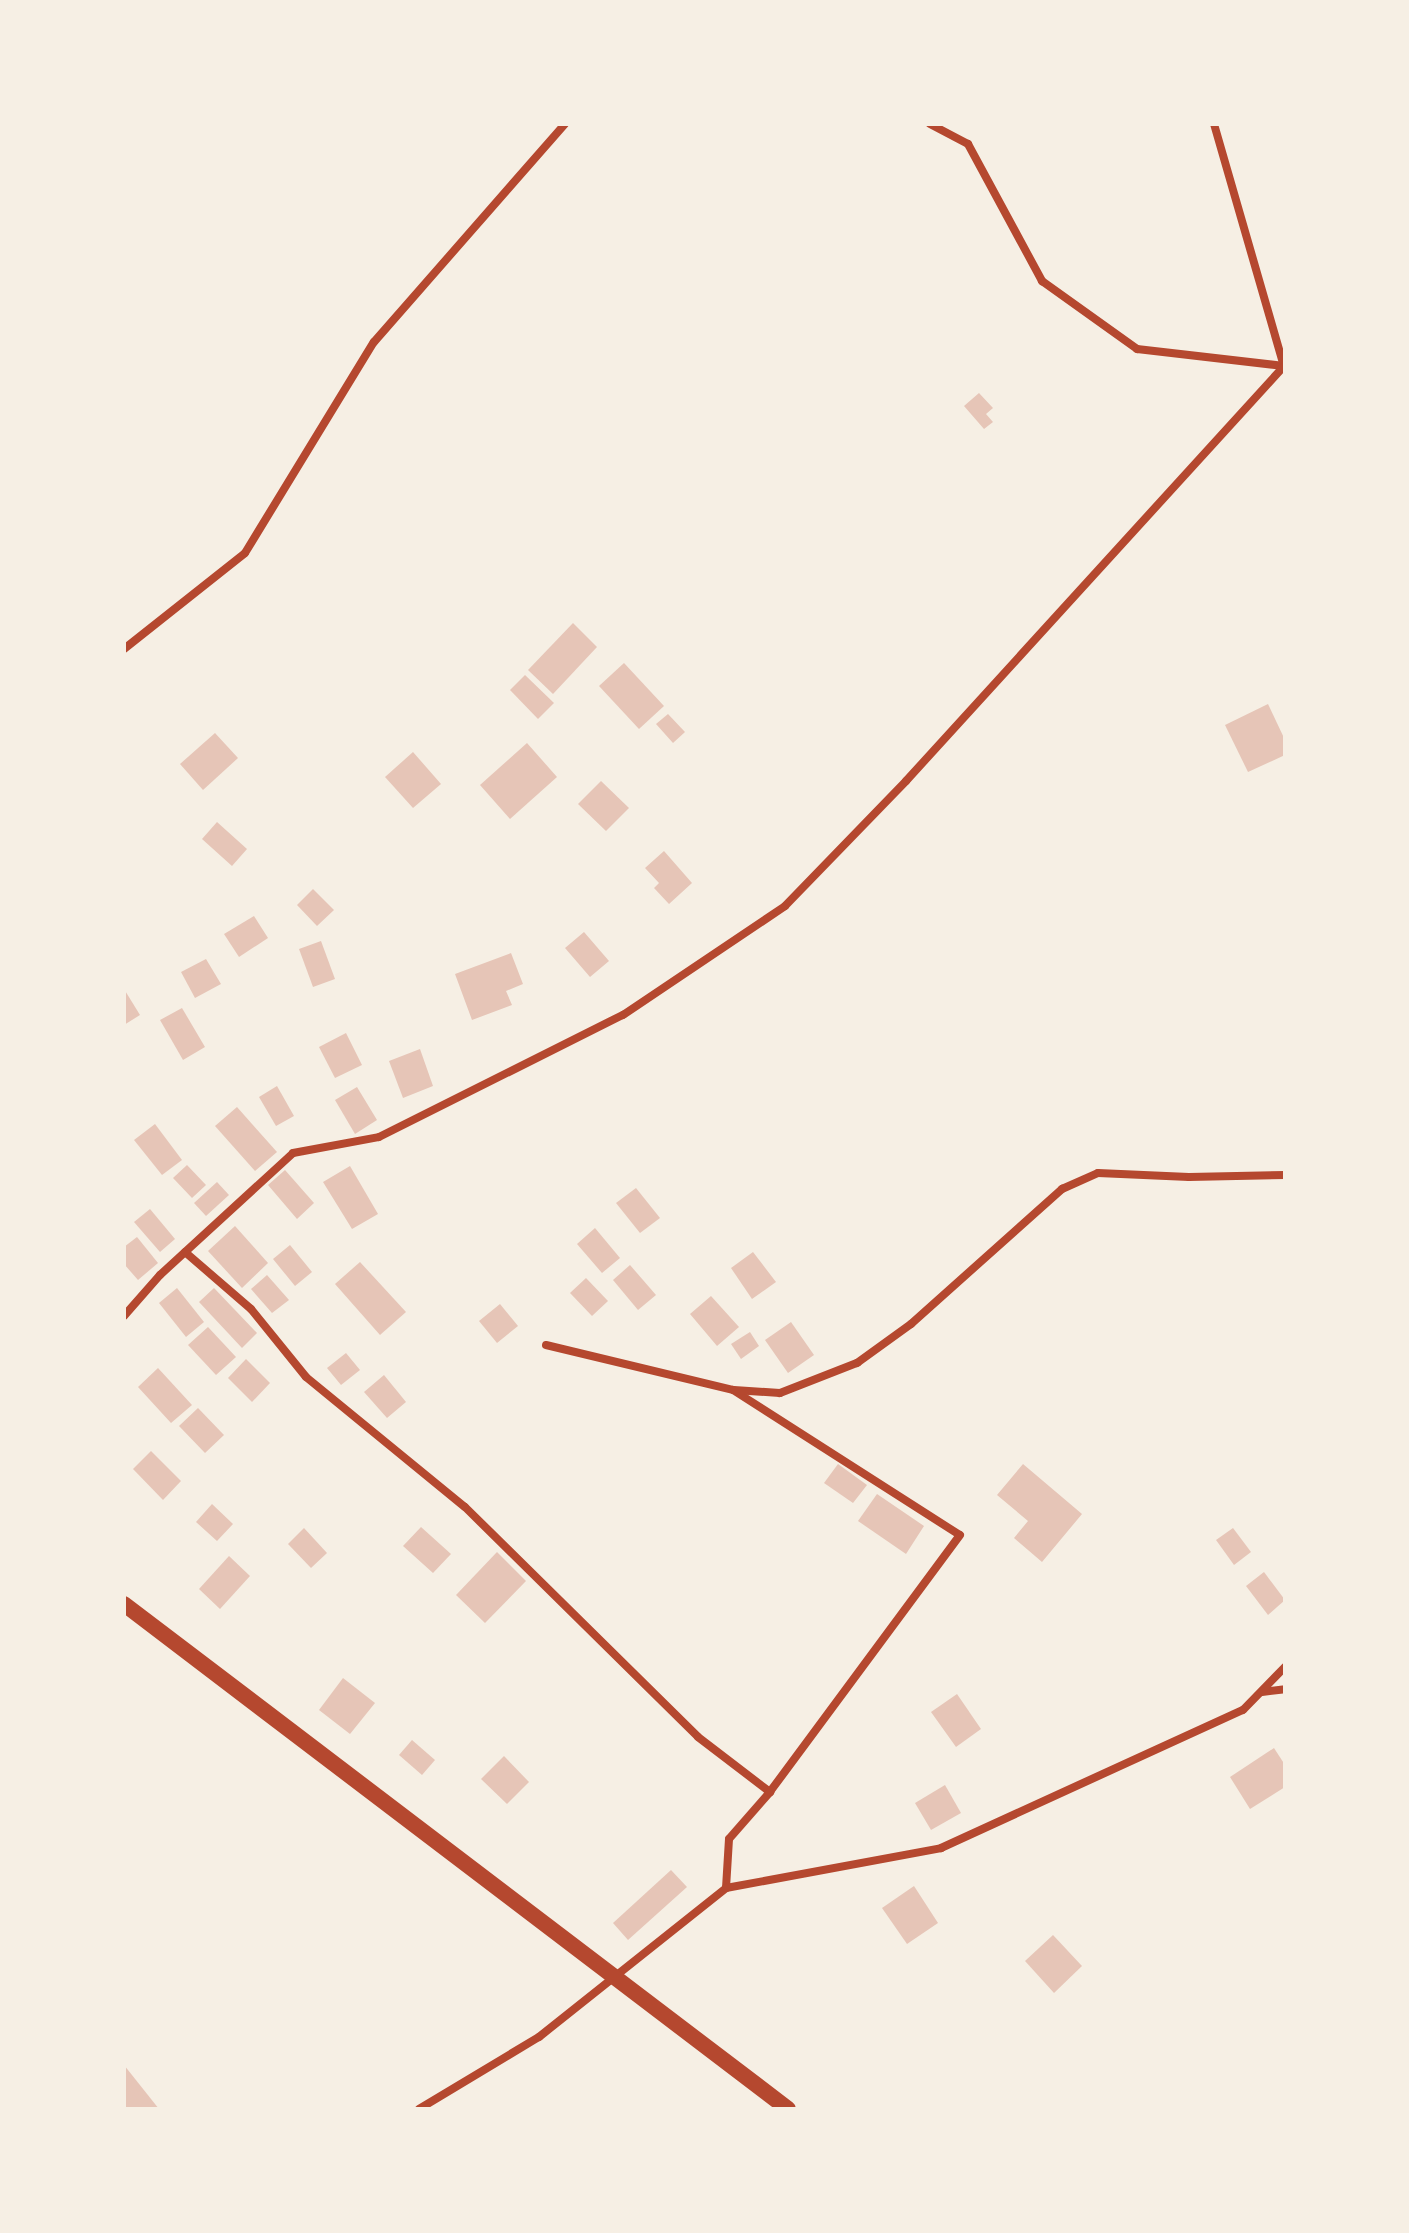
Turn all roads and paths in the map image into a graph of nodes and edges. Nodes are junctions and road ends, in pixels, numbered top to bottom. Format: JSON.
{"nodes":[{"id":1,"x":565,"y":124,"type":"edge"},
{"id":2,"x":930,"y":124,"type":"edge"},
{"id":3,"x":1214,"y":124,"type":"edge"},
{"id":4,"x":1285,"y":366,"type":"edge"},
{"id":5,"x":124,"y":649,"type":"edge"},
{"id":6,"x":1285,"y":1175,"type":"edge"},
{"id":7,"x":185,"y":1252,"type":"junction"},
{"id":8,"x":124,"y":1316,"type":"edge"},
{"id":9,"x":546,"y":1345,"type":"dead end"},
{"id":10,"x":733,"y":1390,"type":"junction"},
{"id":11,"x":124,"y":1604,"type":"edge"},
{"id":12,"x":1285,"y":1667,"type":"edge"},
{"id":13,"x":1285,"y":1689,"type":"edge"},
{"id":14,"x":1261,"y":1692,"type":"junction"},
{"id":15,"x":770,"y":1792,"type":"junction"},
{"id":16,"x":726,"y":1888,"type":"junction"},
{"id":17,"x":615,"y":1978,"type":"junction"},
{"id":18,"x":419,"y":2109,"type":"edge"},
{"id":19,"x":788,"y":2109,"type":"edge"}],
"edges":[{"from":1,"to":5,"type":"street"},
{"from":2,"to":4,"type":"street"},
{"from":3,"to":4,"type":"street"},
{"from":4,"to":7,"type":"street"},
{"from":6,"to":10,"type":"street"},
{"from":7,"to":8,"type":"street"},
{"from":7,"to":15,"type":"street"},
{"from":9,"to":10,"type":"street"},
{"from":10,"to":15,"type":"street"},
{"from":11,"to":17,"type":"main road"},
{"from":12,"to":14,"type":"street"},
{"from":13,"to":14,"type":"street"},
{"from":14,"to":16,"type":"street"},
{"from":15,"to":16,"type":"street"},
{"from":16,"to":17,"type":"street"},
{"from":17,"to":18,"type":"street"},
{"from":17,"to":19,"type":"main road"}]}
